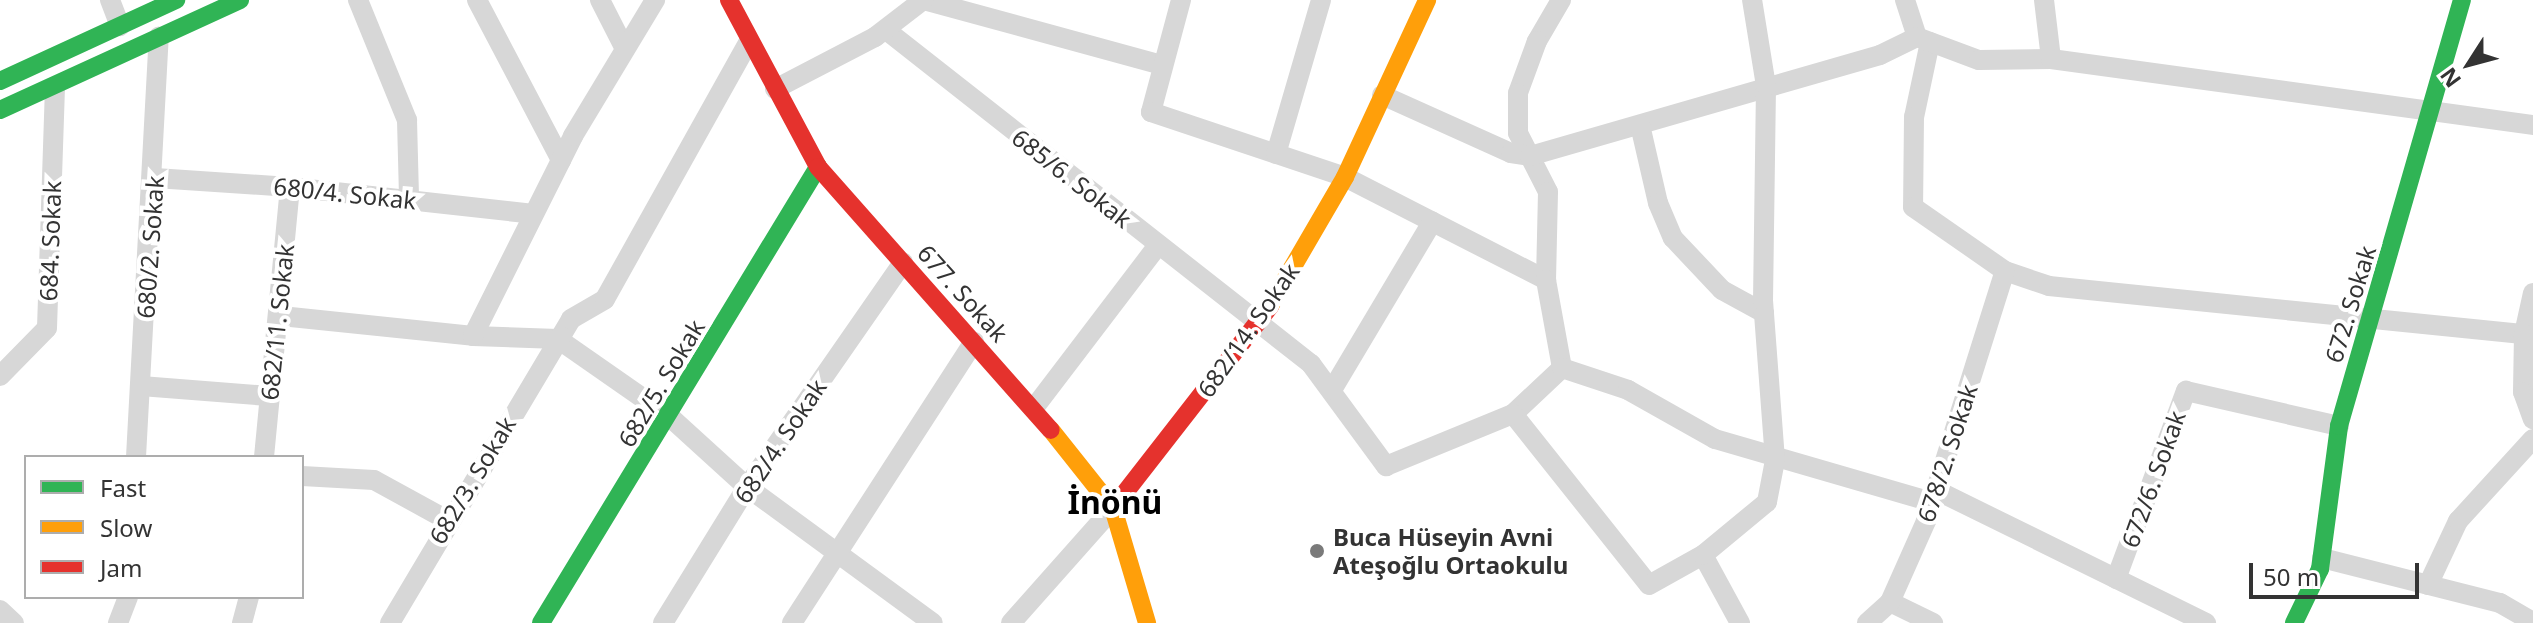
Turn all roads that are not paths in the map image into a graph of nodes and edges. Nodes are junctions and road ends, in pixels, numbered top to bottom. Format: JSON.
{"nodes":[{"id":1,"x":110,"y":0,"type":"edge"},
{"id":2,"x":176,"y":0,"type":"edge"},
{"id":3,"x":240,"y":0,"type":"edge"},
{"id":4,"x":358,"y":0,"type":"edge"},
{"id":5,"x":477,"y":0,"type":"edge"},
{"id":6,"x":600,"y":0,"type":"edge"},
{"id":7,"x":655,"y":0,"type":"edge"},
{"id":8,"x":729,"y":0,"type":"edge"},
{"id":9,"x":923,"y":0,"type":"edge"},
{"id":10,"x":1181,"y":0,"type":"edge"},
{"id":11,"x":1321,"y":0,"type":"edge"},
{"id":12,"x":1427,"y":0,"type":"edge"},
{"id":13,"x":1561,"y":0,"type":"edge"},
{"id":14,"x":1752,"y":0,"type":"edge"},
{"id":15,"x":1905,"y":0,"type":"edge"},
{"id":16,"x":2044,"y":0,"type":"edge"},
{"id":17,"x":2462,"y":0,"type":"edge"},
{"id":18,"x":120,"y":26,"type":"junction"},
{"id":19,"x":886,"y":30,"type":"junction"},
{"id":20,"x":159,"y":37,"type":"junction"},
{"id":21,"x":1923,"y":40,"type":"junction"},
{"id":22,"x":749,"y":41,"type":"junction"},
{"id":23,"x":625,"y":49,"type":"junction"},
{"id":24,"x":2051,"y":59,"type":"junction"},
{"id":25,"x":1162,"y":65,"type":"junction"},
{"id":26,"x":0,"y":81,"type":"edge"},
{"id":27,"x":1766,"y":86,"type":"junction"},
{"id":28,"x":55,"y":87,"type":"junction"},
{"id":29,"x":775,"y":89,"type":"junction"},
{"id":30,"x":1382,"y":95,"type":"junction"},
{"id":31,"x":0,"y":110,"type":"edge"},
{"id":32,"x":2430,"y":112,"type":"junction"},
{"id":33,"x":1640,"y":125,"type":"junction"},
{"id":34,"x":2533,"y":125,"type":"edge"},
{"id":35,"x":1276,"y":154,"type":"junction"},
{"id":36,"x":1530,"y":156,"type":"junction"},
{"id":37,"x":561,"y":160,"type":"junction"},
{"id":38,"x":818,"y":167,"type":"junction"},
{"id":39,"x":1345,"y":177,"type":"junction"},
{"id":40,"x":155,"y":178,"type":"junction"},
{"id":41,"x":290,"y":187,"type":"junction"},
{"id":42,"x":409,"y":199,"type":"junction"},
{"id":43,"x":534,"y":214,"type":"junction"},
{"id":44,"x":1432,"y":222,"type":"junction"},
{"id":45,"x":1158,"y":245,"type":"junction"},
{"id":46,"x":903,"y":263,"type":"junction"},
{"id":47,"x":2005,"y":271,"type":"junction"},
{"id":48,"x":1546,"y":280,"type":"junction"},
{"id":49,"x":2533,"y":293,"type":"edge"},
{"id":50,"x":1764,"y":313,"type":"junction"},
{"id":51,"x":281,"y":316,"type":"junction"},
{"id":52,"x":2367,"y":322,"type":"junction"},
{"id":53,"x":1259,"y":324,"type":"junction"},
{"id":54,"x":2528,"y":335,"type":"edge"},
{"id":55,"x":473,"y":336,"type":"junction"},
{"id":56,"x":558,"y":339,"type":"junction"},
{"id":57,"x":974,"y":342,"type":"junction"},
{"id":58,"x":1562,"y":368,"type":"junction"},
{"id":59,"x":0,"y":376,"type":"edge"},
{"id":60,"x":141,"y":386,"type":"junction"},
{"id":61,"x":1332,"y":390,"type":"junction"},
{"id":62,"x":269,"y":396,"type":"junction"},
{"id":63,"x":1034,"y":408,"type":"junction"},
{"id":64,"x":1513,"y":414,"type":"junction"},
{"id":65,"x":670,"y":417,"type":"junction"},
{"id":66,"x":2533,"y":419,"type":"edge"},
{"id":67,"x":2339,"y":426,"type":"junction"},
{"id":68,"x":2533,"y":439,"type":"edge"},
{"id":69,"x":136,"y":455,"type":"edge"},
{"id":70,"x":264,"y":455,"type":"edge"},
{"id":71,"x":1775,"y":460,"type":"junction"},
{"id":72,"x":304,"y":476,"type":"edge"},
{"id":73,"x":747,"y":487,"type":"junction"},
{"id":74,"x":1934,"y":496,"type":"junction"},
{"id":75,"x":1113,"y":508,"type":"junction"},
{"id":76,"x":447,"y":520,"type":"junction"},
{"id":77,"x":837,"y":554,"type":"junction"},
{"id":78,"x":1703,"y":555,"type":"junction"},
{"id":79,"x":2322,"y":558,"type":"junction"},
{"id":80,"x":2116,"y":579,"type":"junction"},
{"id":81,"x":2428,"y":585,"type":"junction"},
{"id":82,"x":127,"y":599,"type":"edge"},
{"id":83,"x":248,"y":599,"type":"edge"},
{"id":84,"x":1890,"y":602,"type":"junction"},
{"id":85,"x":0,"y":610,"type":"edge"},
{"id":86,"x":2506,"y":615,"type":"edge"},
{"id":87,"x":2533,"y":622,"type":"edge"},
{"id":88,"x":14,"y":623,"type":"edge"},
{"id":89,"x":118,"y":623,"type":"edge"},
{"id":90,"x":242,"y":623,"type":"edge"},
{"id":91,"x":390,"y":623,"type":"edge"},
{"id":92,"x":541,"y":623,"type":"edge"},
{"id":93,"x":663,"y":623,"type":"edge"},
{"id":94,"x":792,"y":623,"type":"edge"},
{"id":95,"x":933,"y":623,"type":"edge"},
{"id":96,"x":1011,"y":623,"type":"edge"},
{"id":97,"x":1147,"y":623,"type":"edge"},
{"id":98,"x":1740,"y":623,"type":"edge"},
{"id":99,"x":1867,"y":623,"type":"edge"},
{"id":100,"x":1933,"y":623,"type":"edge"},
{"id":101,"x":2206,"y":623,"type":"edge"},
{"id":102,"x":2294,"y":623,"type":"edge"}],
"edges":[{"from":1,"to":18,"type":"street"},
{"from":2,"to":18,"type":"street"},
{"from":3,"to":20,"type":"street"},
{"from":4,"to":42,"type":"street"},
{"from":5,"to":37,"type":"street"},
{"from":6,"to":23,"type":"street"},
{"from":7,"to":23,"type":"street"},
{"from":8,"to":22,"type":"street","name":"677. Sokak"},
{"from":9,"to":19,"type":"street"},
{"from":9,"to":25,"type":"street"},
{"from":10,"to":25,"type":"street"},
{"from":11,"to":35,"type":"street"},
{"from":12,"to":30,"type":"street","name":"682/14. Sokak"},
{"from":13,"to":36,"type":"street"},
{"from":14,"to":27,"type":"street"},
{"from":15,"to":21,"type":"street"},
{"from":16,"to":24,"type":"street"},
{"from":17,"to":32,"type":"street","name":"672. Sokak"},
{"from":18,"to":26,"type":"street"},
{"from":19,"to":29,"type":"street"},
{"from":19,"to":45,"type":"street","name":"685/6. Sokak"},
{"from":20,"to":28,"type":"street"},
{"from":20,"to":40,"type":"street","name":"680/2. Sokak"},
{"from":21,"to":24,"type":"street"},
{"from":21,"to":27,"type":"street"},
{"from":21,"to":47,"type":"street"},
{"from":22,"to":29,"type":"street","name":"677. Sokak"},
{"from":22,"to":56,"type":"street","name":"682/3. Sokak"},
{"from":23,"to":37,"type":"street"},
{"from":24,"to":32,"type":"street"},
{"from":25,"to":35,"type":"street"},
{"from":27,"to":33,"type":"street"},
{"from":27,"to":50,"type":"street"},
{"from":28,"to":31,"type":"street"},
{"from":28,"to":59,"type":"street","name":"684. Sokak"},
{"from":29,"to":38,"type":"street","name":"677. Sokak"},
{"from":30,"to":36,"type":"street"},
{"from":30,"to":39,"type":"street","name":"682/14. Sokak"},
{"from":32,"to":34,"type":"street"},
{"from":32,"to":52,"type":"street","name":"672. Sokak"},
{"from":33,"to":36,"type":"street"},
{"from":33,"to":50,"type":"street"},
{"from":35,"to":39,"type":"street"},
{"from":36,"to":48,"type":"street"},
{"from":37,"to":43,"type":"street"},
{"from":38,"to":46,"type":"street","name":"677. Sokak"},
{"from":38,"to":65,"type":"street","name":"682/5. Sokak"},
{"from":39,"to":44,"type":"street"},
{"from":39,"to":53,"type":"street","name":"682/14. Sokak"},
{"from":40,"to":41,"type":"street","name":"680/4. Sokak"},
{"from":40,"to":60,"type":"street","name":"680/2. Sokak"},
{"from":41,"to":42,"type":"street","name":"680/4. Sokak"},
{"from":41,"to":51,"type":"street","name":"682/11. Sokak"},
{"from":42,"to":43,"type":"street","name":"680/4. Sokak"},
{"from":43,"to":55,"type":"street"},
{"from":44,"to":48,"type":"street"},
{"from":44,"to":61,"type":"street"},
{"from":45,"to":53,"type":"street","name":"685/6. Sokak"},
{"from":45,"to":63,"type":"street"},
{"from":46,"to":57,"type":"street","name":"677. Sokak"},
{"from":46,"to":73,"type":"street","name":"682/4. Sokak"},
{"from":47,"to":52,"type":"street"},
{"from":47,"to":74,"type":"street","name":"678/2. Sokak"},
{"from":48,"to":58,"type":"street"},
{"from":49,"to":54,"type":"street"},
{"from":50,"to":71,"type":"street"},
{"from":51,"to":55,"type":"street"},
{"from":51,"to":62,"type":"street","name":"682/11. Sokak"},
{"from":52,"to":54,"type":"street"},
{"from":52,"to":67,"type":"street","name":"672. Sokak"},
{"from":53,"to":61,"type":"street","name":"685/6. Sokak"},
{"from":53,"to":75,"type":"street","name":"682/14. Sokak"},
{"from":54,"to":66,"type":"street"},
{"from":55,"to":56,"type":"street"},
{"from":56,"to":65,"type":"street"},
{"from":56,"to":76,"type":"street","name":"682/3. Sokak"},
{"from":57,"to":63,"type":"street","name":"677. Sokak"},
{"from":57,"to":77,"type":"street"},
{"from":58,"to":64,"type":"street"},
{"from":58,"to":71,"type":"street"},
{"from":60,"to":62,"type":"street"},
{"from":60,"to":69,"type":"street","name":"680/2. Sokak"},
{"from":61,"to":64,"type":"street","name":"685/6. Sokak"},
{"from":62,"to":70,"type":"street","name":"682/11. Sokak"},
{"from":63,"to":75,"type":"street","name":"677. Sokak"},
{"from":64,"to":78,"type":"street"},
{"from":65,"to":73,"type":"street"},
{"from":65,"to":92,"type":"street","name":"682/5. Sokak"},
{"from":67,"to":79,"type":"street","name":"672. Sokak"},
{"from":67,"to":80,"type":"street","name":"672/6. Sokak"},
{"from":68,"to":81,"type":"street"},
{"from":71,"to":74,"type":"street"},
{"from":71,"to":78,"type":"street"},
{"from":72,"to":76,"type":"street"},
{"from":73,"to":77,"type":"street"},
{"from":73,"to":93,"type":"street","name":"682/4. Sokak"},
{"from":74,"to":80,"type":"street"},
{"from":74,"to":84,"type":"street","name":"678/2. Sokak"},
{"from":75,"to":96,"type":"street","name":"682/14. Sokak"},
{"from":75,"to":97,"type":"street","name":"677. Sokak"},
{"from":76,"to":91,"type":"street","name":"682/3. Sokak"},
{"from":77,"to":94,"type":"street"},
{"from":77,"to":95,"type":"street"},
{"from":78,"to":98,"type":"street"},
{"from":79,"to":81,"type":"street"},
{"from":79,"to":102,"type":"street","name":"672. Sokak"},
{"from":80,"to":101,"type":"street"},
{"from":81,"to":86,"type":"street"},
{"from":82,"to":89,"type":"street"},
{"from":83,"to":90,"type":"street"},
{"from":84,"to":99,"type":"street","name":"678/2. Sokak"},
{"from":84,"to":100,"type":"street"},
{"from":85,"to":88,"type":"street"},
{"from":86,"to":87,"type":"street"}]}
